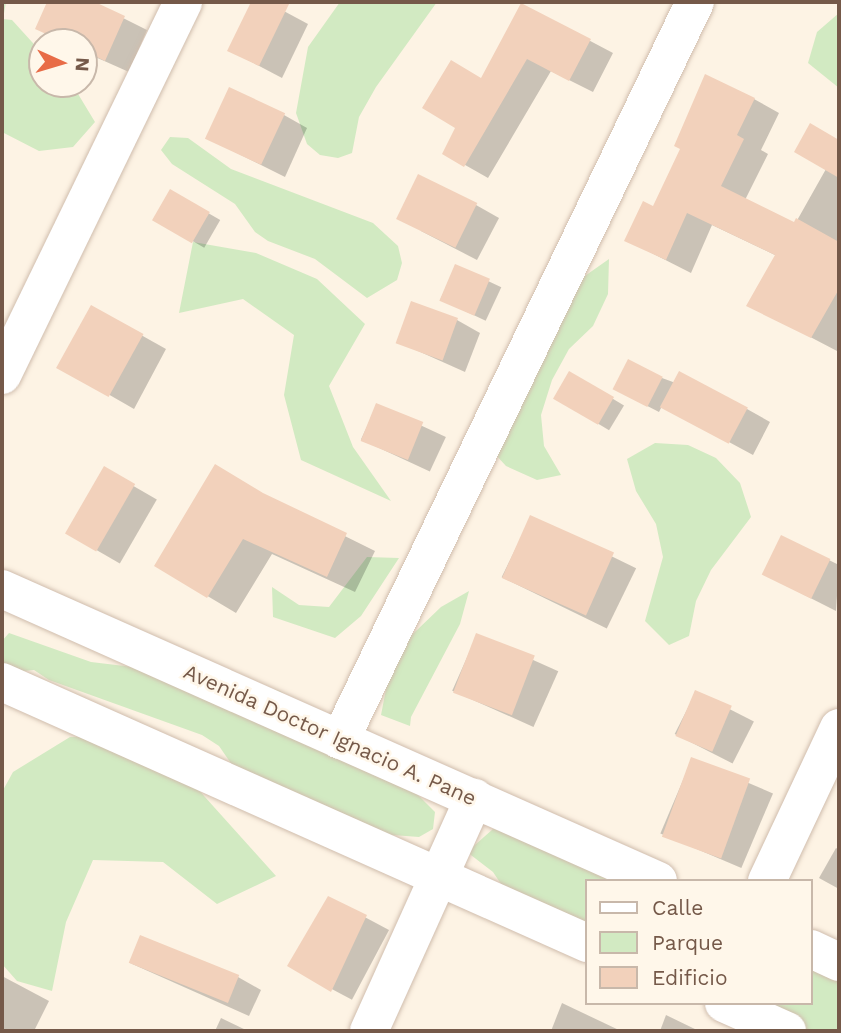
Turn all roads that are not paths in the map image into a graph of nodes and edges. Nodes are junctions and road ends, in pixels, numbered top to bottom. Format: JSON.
{"nodes":[{"id":1,"x":183,"y":2,"type":"edge"},
{"id":2,"x":695,"y":2,"type":"edge"},
{"id":3,"x":2,"y":376,"type":"edge"},
{"id":4,"x":2,"y":589,"type":"edge"},
{"id":5,"x":2,"y":682,"type":"edge"},
{"id":6,"x":839,"y":728,"type":"edge"},
{"id":7,"x":340,"y":740,"type":"junction"},
{"id":8,"x":474,"y":798,"type":"junction"},
{"id":9,"x":438,"y":877,"type":"junction"},
{"id":10,"x":654,"y":879,"type":"edge"},
{"id":11,"x":768,"y":879,"type":"edge"},
{"id":12,"x":586,"y":943,"type":"edge"},
{"id":13,"x":813,"y":950,"type":"edge"},
{"id":14,"x":839,"y":962,"type":"edge"},
{"id":15,"x":728,"y":1005,"type":"edge"},
{"id":16,"x":369,"y":1031,"type":"edge"},
{"id":17,"x":787,"y":1031,"type":"edge"}],
"edges":[{"from":1,"to":3,"type":"street"},
{"from":2,"to":7,"type":"street"},
{"from":4,"to":7,"type":"street","name":"Avenida Doctor Ignacio A. Pane"},
{"from":5,"to":9,"type":"street"},
{"from":6,"to":11,"type":"street"},
{"from":7,"to":8,"type":"street","name":"Avenida Doctor Ignacio A. Pane"},
{"from":8,"to":9,"type":"street"},
{"from":8,"to":10,"type":"street","name":"Avenida Doctor Ignacio A. Pane"},
{"from":9,"to":12,"type":"street"},
{"from":9,"to":16,"type":"street"},
{"from":13,"to":14,"type":"street"},
{"from":15,"to":17,"type":"street"}]}
